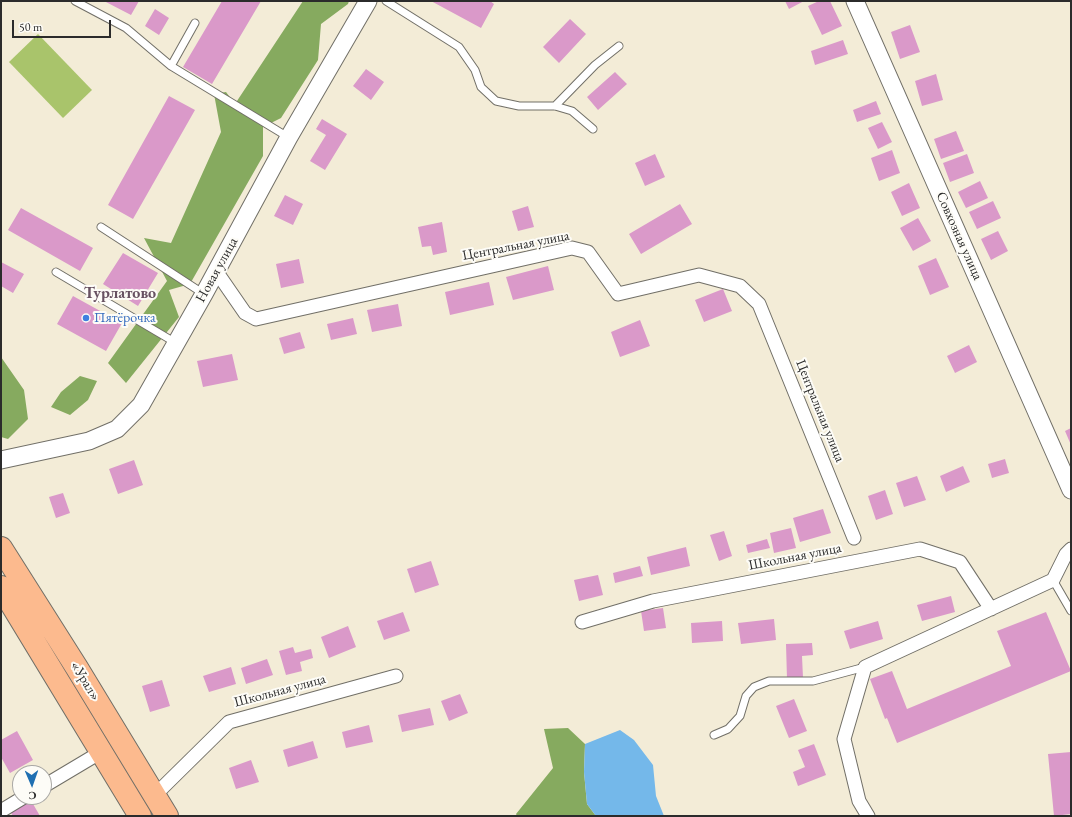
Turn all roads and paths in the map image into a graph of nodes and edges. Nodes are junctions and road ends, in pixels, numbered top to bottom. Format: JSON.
{"nodes":[{"id":1,"x":75,"y":1,"type":"edge"},
{"id":2,"x":368,"y":1,"type":"edge"},
{"id":3,"x":386,"y":1,"type":"edge"},
{"id":4,"x":855,"y":1,"type":"edge"},
{"id":5,"x":195,"y":23,"type":"dead end"},
{"id":6,"x":619,"y":46,"type":"dead end"},
{"id":7,"x":171,"y":66,"type":"junction"},
{"id":8,"x":555,"y":106,"type":"junction"},
{"id":9,"x":592,"y":129,"type":"dead end"},
{"id":10,"x":289,"y":137,"type":"junction"},
{"id":11,"x":101,"y":226,"type":"dead end"},
{"id":12,"x":216,"y":271,"type":"junction"},
{"id":13,"x":56,"y":272,"type":"dead end"},
{"id":14,"x":204,"y":294,"type":"junction"},
{"id":15,"x":176,"y":343,"type":"junction"},
{"id":16,"x":1,"y":460,"type":"edge"},
{"id":17,"x":1067,"y":470,"type":"edge"},
{"id":18,"x":1071,"y":490,"type":"edge"},
{"id":19,"x":854,"y":538,"type":"dead end"},
{"id":20,"x":1,"y":548,"type":"edge"},
{"id":21,"x":1071,"y":549,"type":"edge"},
{"id":22,"x":1053,"y":580,"type":"junction"},
{"id":23,"x":1,"y":587,"type":"edge"},
{"id":24,"x":990,"y":609,"type":"junction"},
{"id":25,"x":1071,"y":611,"type":"edge"},
{"id":26,"x":582,"y":622,"type":"dead end"},
{"id":27,"x":865,"y":667,"type":"junction"},
{"id":28,"x":396,"y":676,"type":"dead end"},
{"id":29,"x":714,"y":735,"type":"dead end"},
{"id":30,"x":101,"y":752,"type":"junction"},
{"id":31,"x":52,"y":781,"type":"edge"},
{"id":32,"x":154,"y":796,"type":"junction"},
{"id":33,"x":12,"y":804,"type":"edge"},
{"id":34,"x":1,"y":811,"type":"edge"},
{"id":35,"x":140,"y":816,"type":"edge"},
{"id":36,"x":167,"y":816,"type":"edge"},
{"id":37,"x":868,"y":816,"type":"edge"}],
"edges":[{"from":1,"to":7,"type":"lane"},
{"from":2,"to":10,"type":"street","name":"Новая улица"},
{"from":3,"to":8,"type":"lane"},
{"from":4,"to":17,"type":"street","name":"Совхозная улица"},
{"from":5,"to":7,"type":"lane"},
{"from":6,"to":8,"type":"lane"},
{"from":7,"to":10,"type":"lane"},
{"from":8,"to":9,"type":"lane"},
{"from":10,"to":12,"type":"street","name":"Новая улица"},
{"from":11,"to":14,"type":"lane"},
{"from":12,"to":14,"type":"street","name":"Новая улица"},
{"from":12,"to":19,"type":"street","name":"Центральная улица"},
{"from":13,"to":15,"type":"lane"},
{"from":14,"to":15,"type":"street","name":"Новая улица"},
{"from":15,"to":16,"type":"street","name":"Новая улица"},
{"from":17,"to":18,"type":"street","name":"Совхозная улица"},
{"from":20,"to":32,"type":"highway","name":"«Урал»"},
{"from":21,"to":22,"type":"street"},
{"from":22,"to":24,"type":"street"},
{"from":22,"to":25,"type":"lane"},
{"from":23,"to":30,"type":"highway","name":"«Урал»"},
{"from":24,"to":26,"type":"street","name":"Школьная улица"},
{"from":24,"to":27,"type":"street"},
{"from":27,"to":29,"type":"lane"},
{"from":27,"to":37,"type":"street"},
{"from":28,"to":32,"type":"street","name":"Школьная улица"},
{"from":30,"to":31,"type":"street"},
{"from":30,"to":35,"type":"highway","name":"«Урал»"},
{"from":32,"to":36,"type":"highway","name":"«Урал»"},
{"from":33,"to":34,"type":"street"}]}
